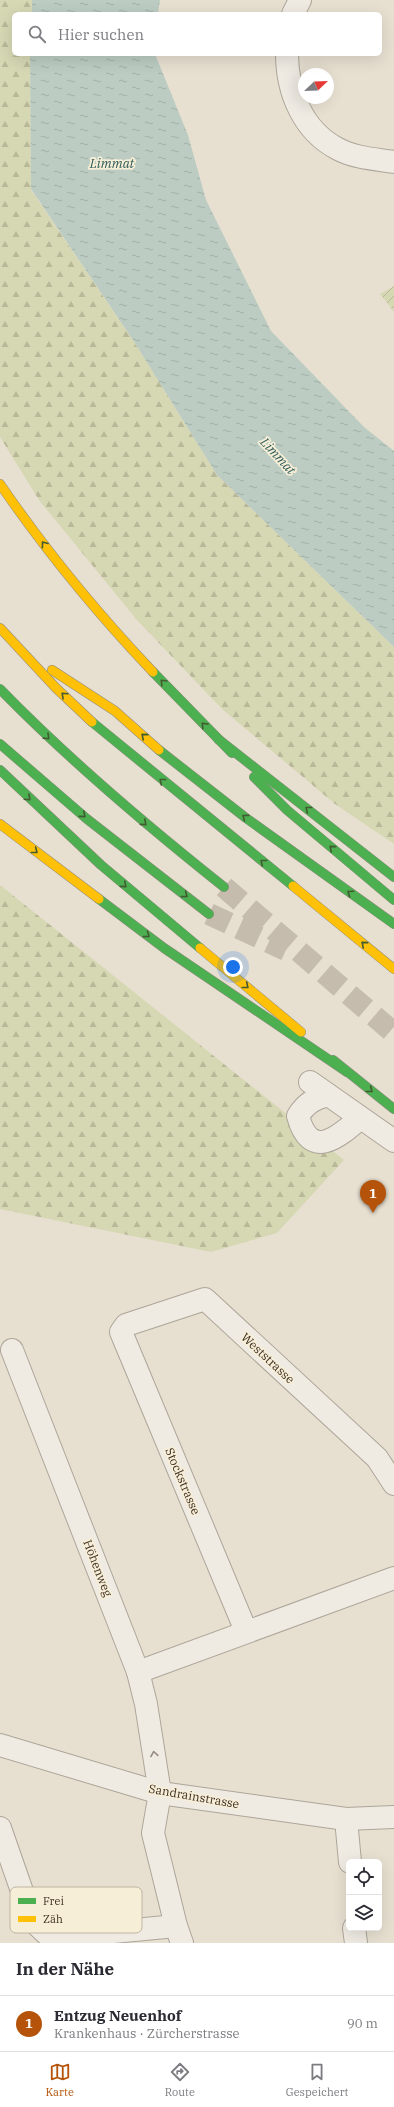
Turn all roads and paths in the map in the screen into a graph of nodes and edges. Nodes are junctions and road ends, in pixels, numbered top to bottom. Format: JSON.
{"nodes":[{"id":1,"x":300,"y":0,"type":"edge"},
{"id":2,"x":294,"y":12,"type":"edge"},
{"id":3,"x":287,"y":56,"type":"edge"},
{"id":4,"x":394,"y":162,"type":"edge"},
{"id":5,"x":0,"y":484,"type":"edge"},
{"id":6,"x":0,"y":628,"type":"edge"},
{"id":7,"x":15,"y":645,"type":"junction"},
{"id":8,"x":0,"y":689,"type":"edge"},
{"id":9,"x":218,"y":739,"type":"junction"},
{"id":10,"x":0,"y":744,"type":"edge"},
{"id":11,"x":0,"y":770,"type":"edge"},
{"id":12,"x":0,"y":824,"type":"edge"},
{"id":13,"x":394,"y":877,"type":"edge"},
{"id":14,"x":224,"y":887,"type":"tunnel mouth"},
{"id":15,"x":394,"y":900,"type":"edge"},
{"id":16,"x":209,"y":914,"type":"tunnel mouth"},
{"id":17,"x":394,"y":924,"type":"edge"},
{"id":18,"x":394,"y":970,"type":"edge"},
{"id":19,"x":347,"y":1072,"type":"junction"},
{"id":20,"x":310,"y":1082,"type":"dead end"},
{"id":21,"x":328,"y":1095,"type":"junction"},
{"id":22,"x":394,"y":1109,"type":"edge"},
{"id":23,"x":360,"y":1118,"type":"junction"},
{"id":24,"x":394,"y":1141,"type":"edge"},
{"id":25,"x":121,"y":1332,"type":"joint"},
{"id":26,"x":12,"y":1350,"type":"dead end"},
{"id":27,"x":394,"y":1484,"type":"edge"},
{"id":28,"x":394,"y":1578,"type":"edge"},
{"id":29,"x":246,"y":1631,"type":"junction"},
{"id":30,"x":138,"y":1672,"type":"junction"},
{"id":31,"x":0,"y":1745,"type":"edge"},
{"id":32,"x":160,"y":1792,"type":"junction"},
{"id":33,"x":394,"y":1817,"type":"edge"},
{"id":34,"x":346,"y":1819,"type":"junction"},
{"id":35,"x":0,"y":1828,"type":"edge"},
{"id":36,"x":350,"y":1859,"type":"edge"},
{"id":37,"x":21,"y":1887,"type":"edge"},
{"id":38,"x":354,"y":1931,"type":"edge"},
{"id":39,"x":46,"y":1933,"type":"edge"},
{"id":40,"x":179,"y":1934,"type":"edge"},
{"id":41,"x":356,"y":1943,"type":"edge"}],
"edges":[{"from":1,"to":2,"type":"street"},
{"from":3,"to":4,"type":"street"},
{"from":9,"to":5,"type":"main road","one_way":true},
{"from":6,"to":7,"type":"main road"},
{"from":17,"to":7,"type":"main road","one_way":true},
{"from":18,"to":7,"type":"main road","one_way":true},
{"from":8,"to":14,"type":"main road","one_way":true},
{"from":13,"to":9,"type":"main road","one_way":true},
{"from":15,"to":9,"type":"main road","one_way":true},
{"from":10,"to":16,"type":"main road","one_way":true},
{"from":11,"to":19,"type":"main road","one_way":true},
{"from":12,"to":19,"type":"main road","one_way":true},
{"from":19,"to":22,"type":"main road","one_way":true},
{"from":20,"to":21,"type":"street"},
{"from":21,"to":23,"type":"street"},
{"from":21,"to":23,"type":"street"},
{"from":23,"to":24,"type":"street"},
{"from":25,"to":27,"type":"street","name":"Weststrasse"},
{"from":25,"to":29,"type":"street","name":"Stockstrasse"},
{"from":26,"to":30,"type":"street","name":"Höhenweg"},
{"from":28,"to":29,"type":"street"},
{"from":29,"to":30,"type":"street"},
{"from":32,"to":30,"type":"street","name":"Höhenweg","one_way":true},
{"from":31,"to":32,"type":"street","name":"Sandrainstrasse"},
{"from":32,"to":34,"type":"street","name":"Sandrainstrasse"},
{"from":32,"to":40,"type":"street","name":"Höhenweg"},
{"from":33,"to":34,"type":"street","name":"Sandrainstrasse"},
{"from":34,"to":36,"type":"street"},
{"from":35,"to":37,"type":"street"},
{"from":38,"to":41,"type":"street"},
{"from":39,"to":40,"type":"street"}]}
